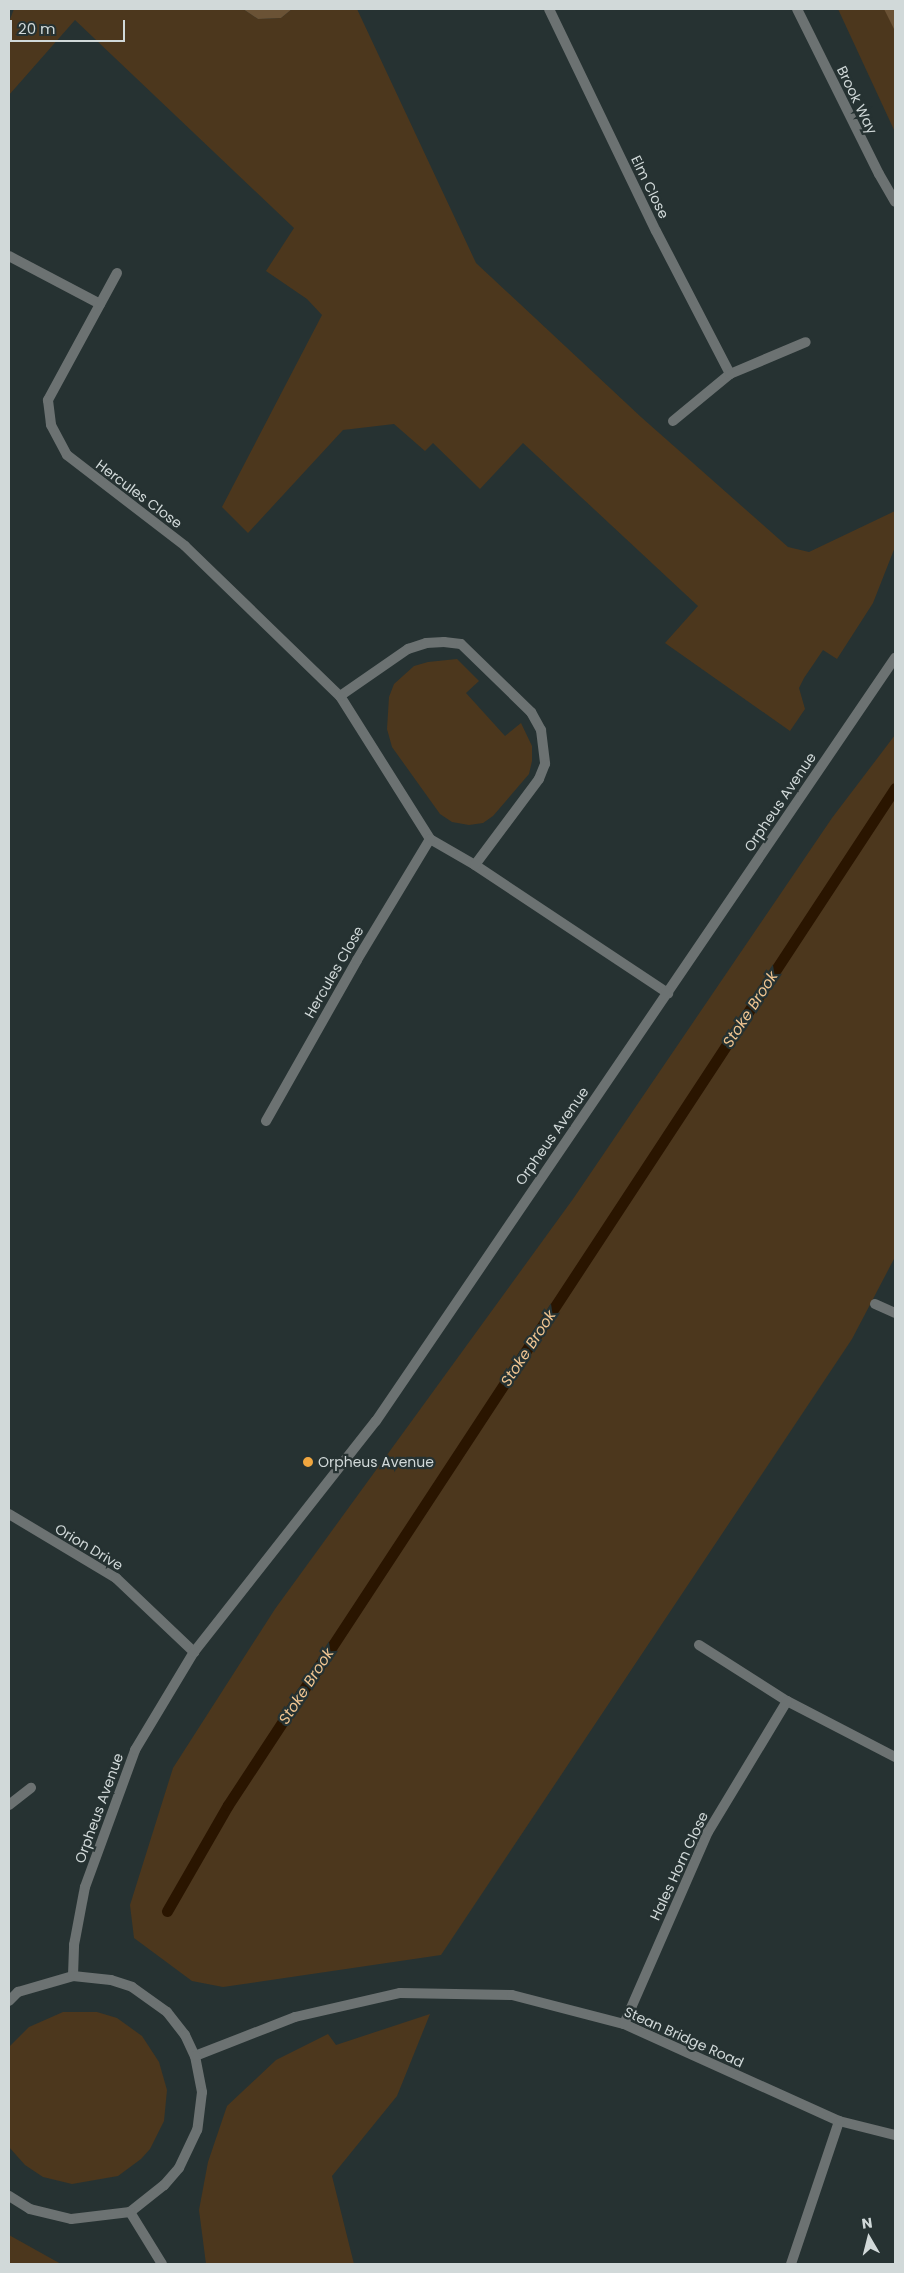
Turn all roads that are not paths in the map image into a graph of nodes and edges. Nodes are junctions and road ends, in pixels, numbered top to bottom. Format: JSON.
{"nodes":[{"id":1,"x":549,"y":9,"type":"edge"},
{"id":2,"x":797,"y":9,"type":"edge"},
{"id":3,"x":895,"y":202,"type":"edge"},
{"id":4,"x":9,"y":256,"type":"edge"},
{"id":5,"x":117,"y":274,"type":"dead end"},
{"id":6,"x":100,"y":304,"type":"junction"},
{"id":7,"x":806,"y":342,"type":"dead end"},
{"id":8,"x":730,"y":374,"type":"junction"},
{"id":9,"x":673,"y":421,"type":"dead end"},
{"id":10,"x":895,"y":658,"type":"edge"},
{"id":11,"x":340,"y":696,"type":"junction"},
{"id":12,"x":430,"y":838,"type":"junction"},
{"id":13,"x":475,"y":865,"type":"junction"},
{"id":14,"x":668,"y":993,"type":"junction"},
{"id":15,"x":266,"y":1121,"type":"dead end"},
{"id":16,"x":875,"y":1304,"type":"dead end"},
{"id":17,"x":895,"y":1313,"type":"edge"},
{"id":18,"x":9,"y":1514,"type":"edge"},
{"id":19,"x":699,"y":1645,"type":"dead end"},
{"id":20,"x":194,"y":1652,"type":"junction"},
{"id":21,"x":787,"y":1701,"type":"junction"},
{"id":22,"x":895,"y":1757,"type":"edge"},
{"id":23,"x":31,"y":1788,"type":"dead end"},
{"id":24,"x":9,"y":1805,"type":"edge"},
{"id":25,"x":72,"y":1976,"type":"junction"},
{"id":26,"x":9,"y":2001,"type":"edge"},
{"id":27,"x":624,"y":2024,"type":"junction"},
{"id":28,"x":195,"y":2056,"type":"junction"},
{"id":29,"x":839,"y":2121,"type":"junction"},
{"id":30,"x":895,"y":2136,"type":"edge"},
{"id":31,"x":9,"y":2196,"type":"edge"},
{"id":32,"x":130,"y":2212,"type":"junction"},
{"id":33,"x":162,"y":2264,"type":"edge"},
{"id":34,"x":790,"y":2264,"type":"edge"}],
"edges":[{"from":1,"to":8,"type":"street","name":"Elm Close"},
{"from":2,"to":3,"type":"street","name":"Brook Way"},
{"from":4,"to":6,"type":"street"},
{"from":5,"to":6,"type":"street","name":"Hercules Close"},
{"from":6,"to":11,"type":"street","name":"Hercules Close"},
{"from":7,"to":8,"type":"street"},
{"from":8,"to":9,"type":"street"},
{"from":10,"to":14,"type":"street","name":"Orpheus Avenue"},
{"from":11,"to":12,"type":"street","name":"Hercules Close"},
{"from":11,"to":13,"type":"street"},
{"from":12,"to":13,"type":"street","name":"Hercules Close"},
{"from":12,"to":15,"type":"street","name":"Hercules Close"},
{"from":13,"to":14,"type":"street","name":"Hercules Close"},
{"from":14,"to":20,"type":"street","name":"Orpheus Avenue"},
{"from":16,"to":17,"type":"street"},
{"from":18,"to":20,"type":"street","name":"Orion Drive"},
{"from":19,"to":21,"type":"street"},
{"from":20,"to":25,"type":"street","name":"Orpheus Avenue"},
{"from":21,"to":22,"type":"street"},
{"from":21,"to":27,"type":"street","name":"Hales Horn Close"},
{"from":23,"to":24,"type":"street"},
{"from":25,"to":26,"type":"street"},
{"from":25,"to":28,"type":"street"},
{"from":27,"to":28,"type":"street","name":"Stean Bridge Road"},
{"from":27,"to":29,"type":"street","name":"Stean Bridge Road"},
{"from":28,"to":32,"type":"street"},
{"from":29,"to":30,"type":"street","name":"Stean Bridge Road"},
{"from":29,"to":34,"type":"street"},
{"from":31,"to":32,"type":"street"},
{"from":32,"to":33,"type":"street"}]}
